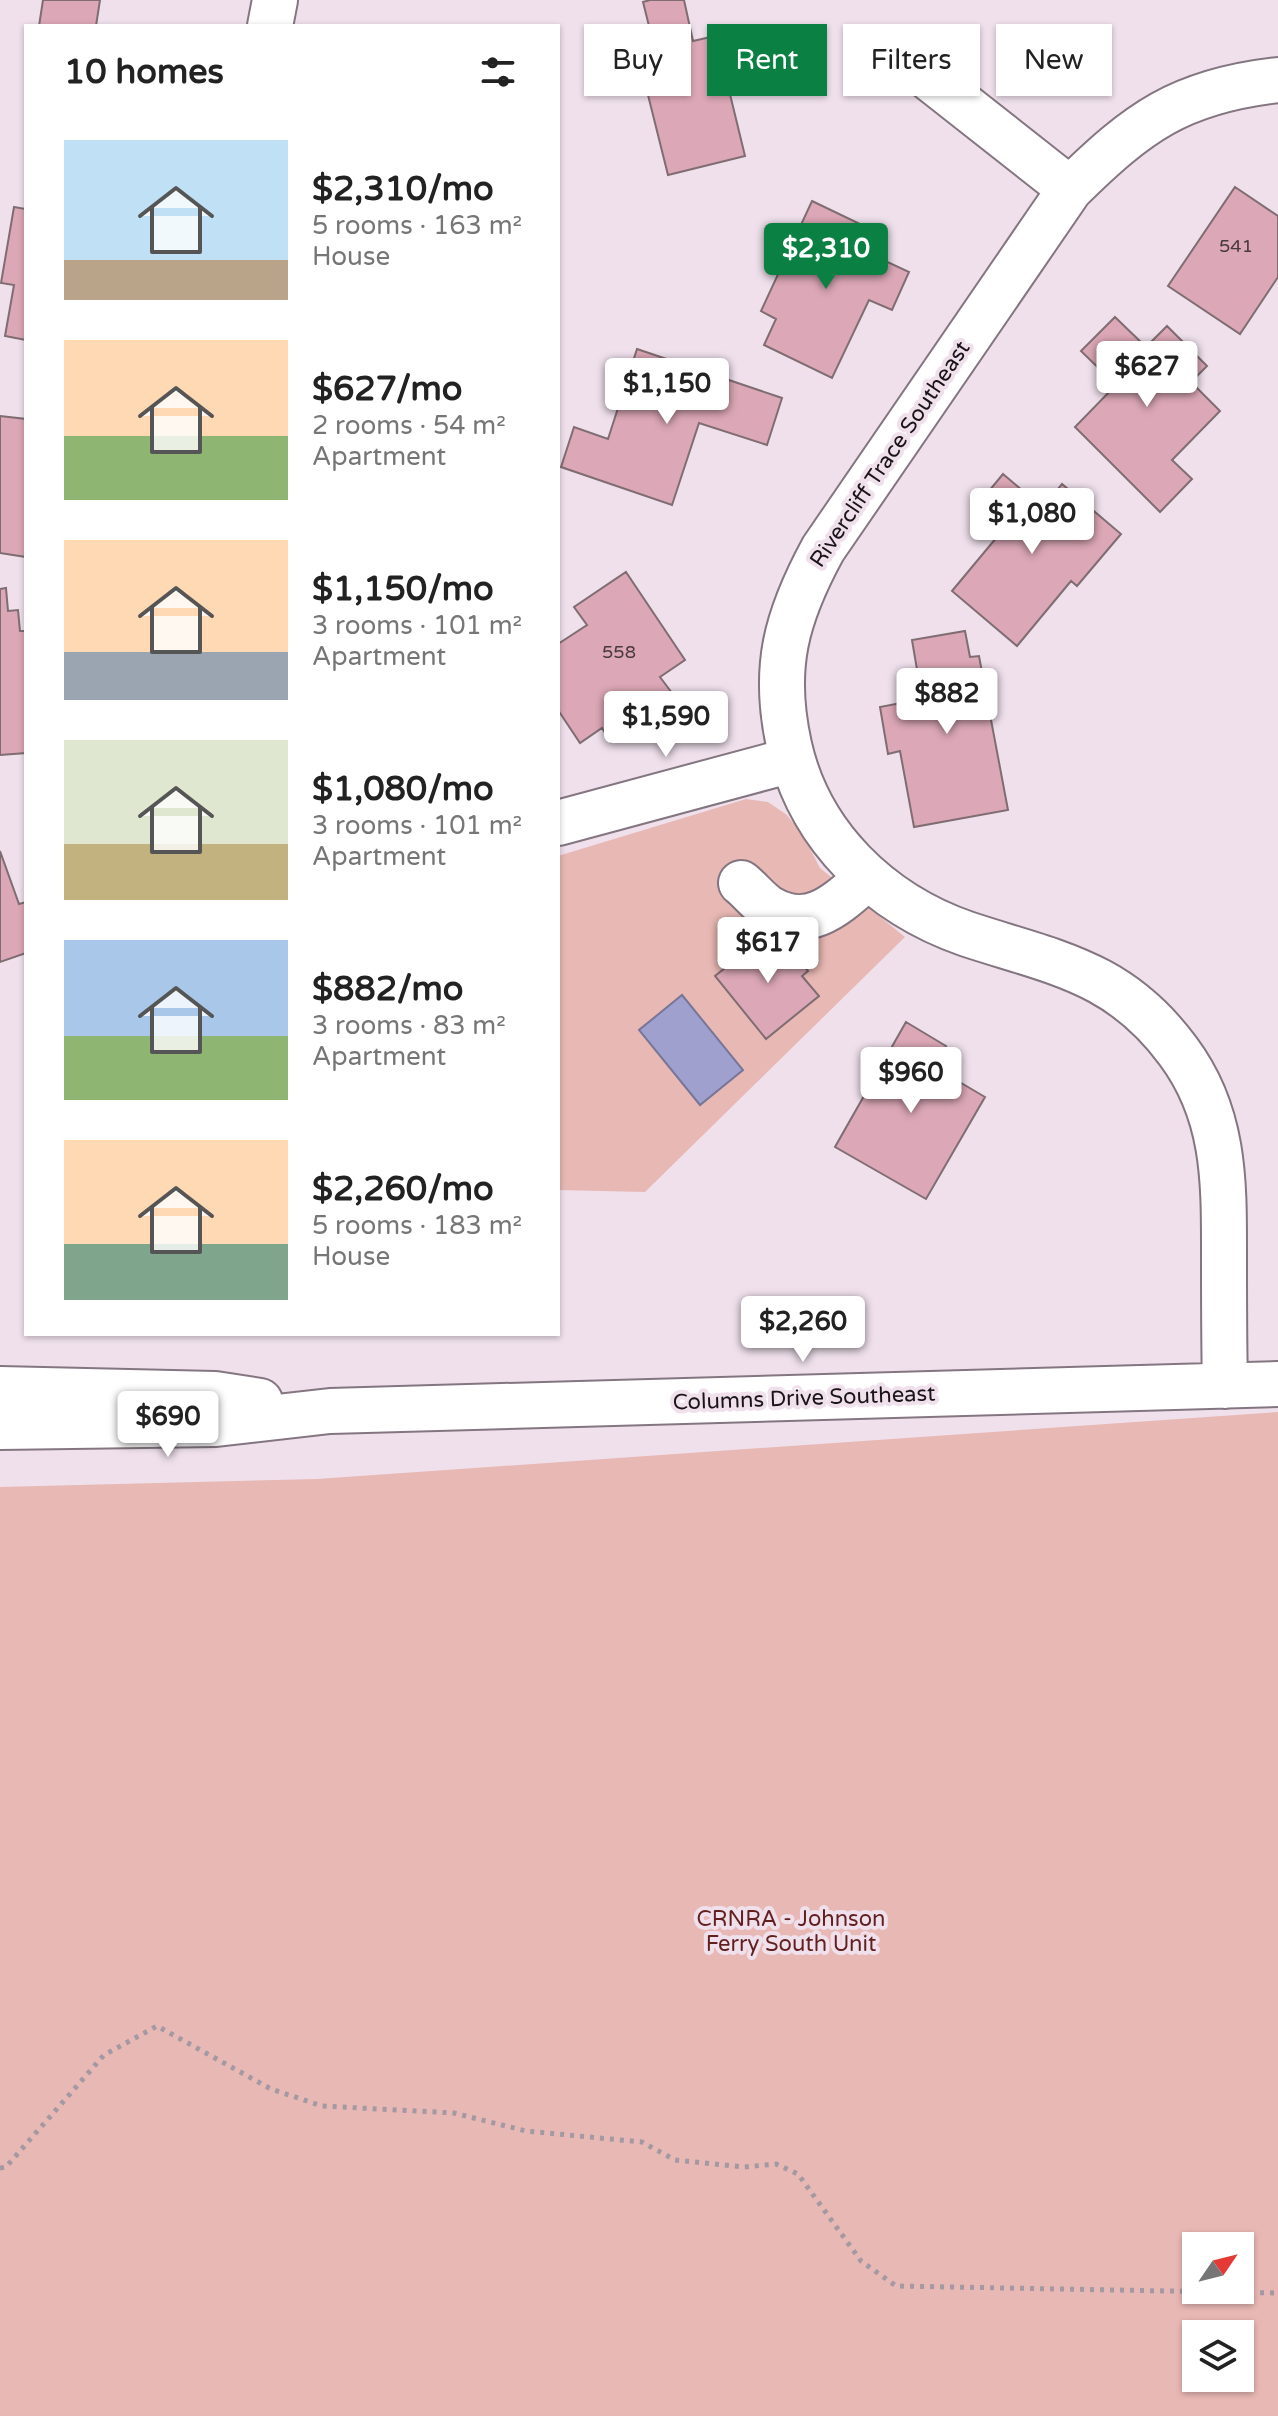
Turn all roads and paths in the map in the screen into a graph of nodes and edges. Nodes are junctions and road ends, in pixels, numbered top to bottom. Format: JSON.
{"nodes":[{"id":1,"x":275,"y":0,"type":"edge"},
{"id":2,"x":270,"y":24,"type":"edge"},
{"id":3,"x":1278,"y":80,"type":"edge"},
{"id":4,"x":952,"y":96,"type":"edge"},
{"id":5,"x":1070,"y":189,"type":"junction"},
{"id":6,"x":792,"y":760,"type":"junction"},
{"id":7,"x":560,"y":822,"type":"edge"},
{"id":8,"x":867,"y":878,"type":"junction"},
{"id":9,"x":741,"y":883,"type":"dead end"},
{"id":10,"x":1278,"y":1384,"type":"edge"},
{"id":11,"x":1225,"y":1386,"type":"junction"},
{"id":12,"x":0,"y":1389,"type":"edge"},
{"id":13,"x":330,"y":1411,"type":"junction"},
{"id":14,"x":0,"y":1427,"type":"edge"},
{"id":15,"x":0,"y":2168,"type":"edge"},
{"id":16,"x":1278,"y":2293,"type":"edge"}],
"edges":[{"from":1,"to":2,"type":"street"},
{"from":3,"to":5,"type":"street","name":"Rivercliff Trace Southeast"},
{"from":4,"to":5,"type":"street"},
{"from":5,"to":6,"type":"street","name":"Rivercliff Trace Southeast"},
{"from":6,"to":7,"type":"street"},
{"from":6,"to":8,"type":"street","name":"Rivercliff Trace Southeast"},
{"from":8,"to":9,"type":"street"},
{"from":8,"to":11,"type":"street","name":"Rivercliff Trace Southeast"},
{"from":10,"to":11,"type":"street","name":"Columns Drive Southeast"},
{"from":11,"to":13,"type":"street","name":"Columns Drive Southeast"},
{"from":12,"to":13,"type":"street","name":"Columns Drive Southeast"},
{"from":13,"to":14,"type":"street","name":"Columns Drive Southeast"},
{"from":15,"to":16,"type":"path"}]}
